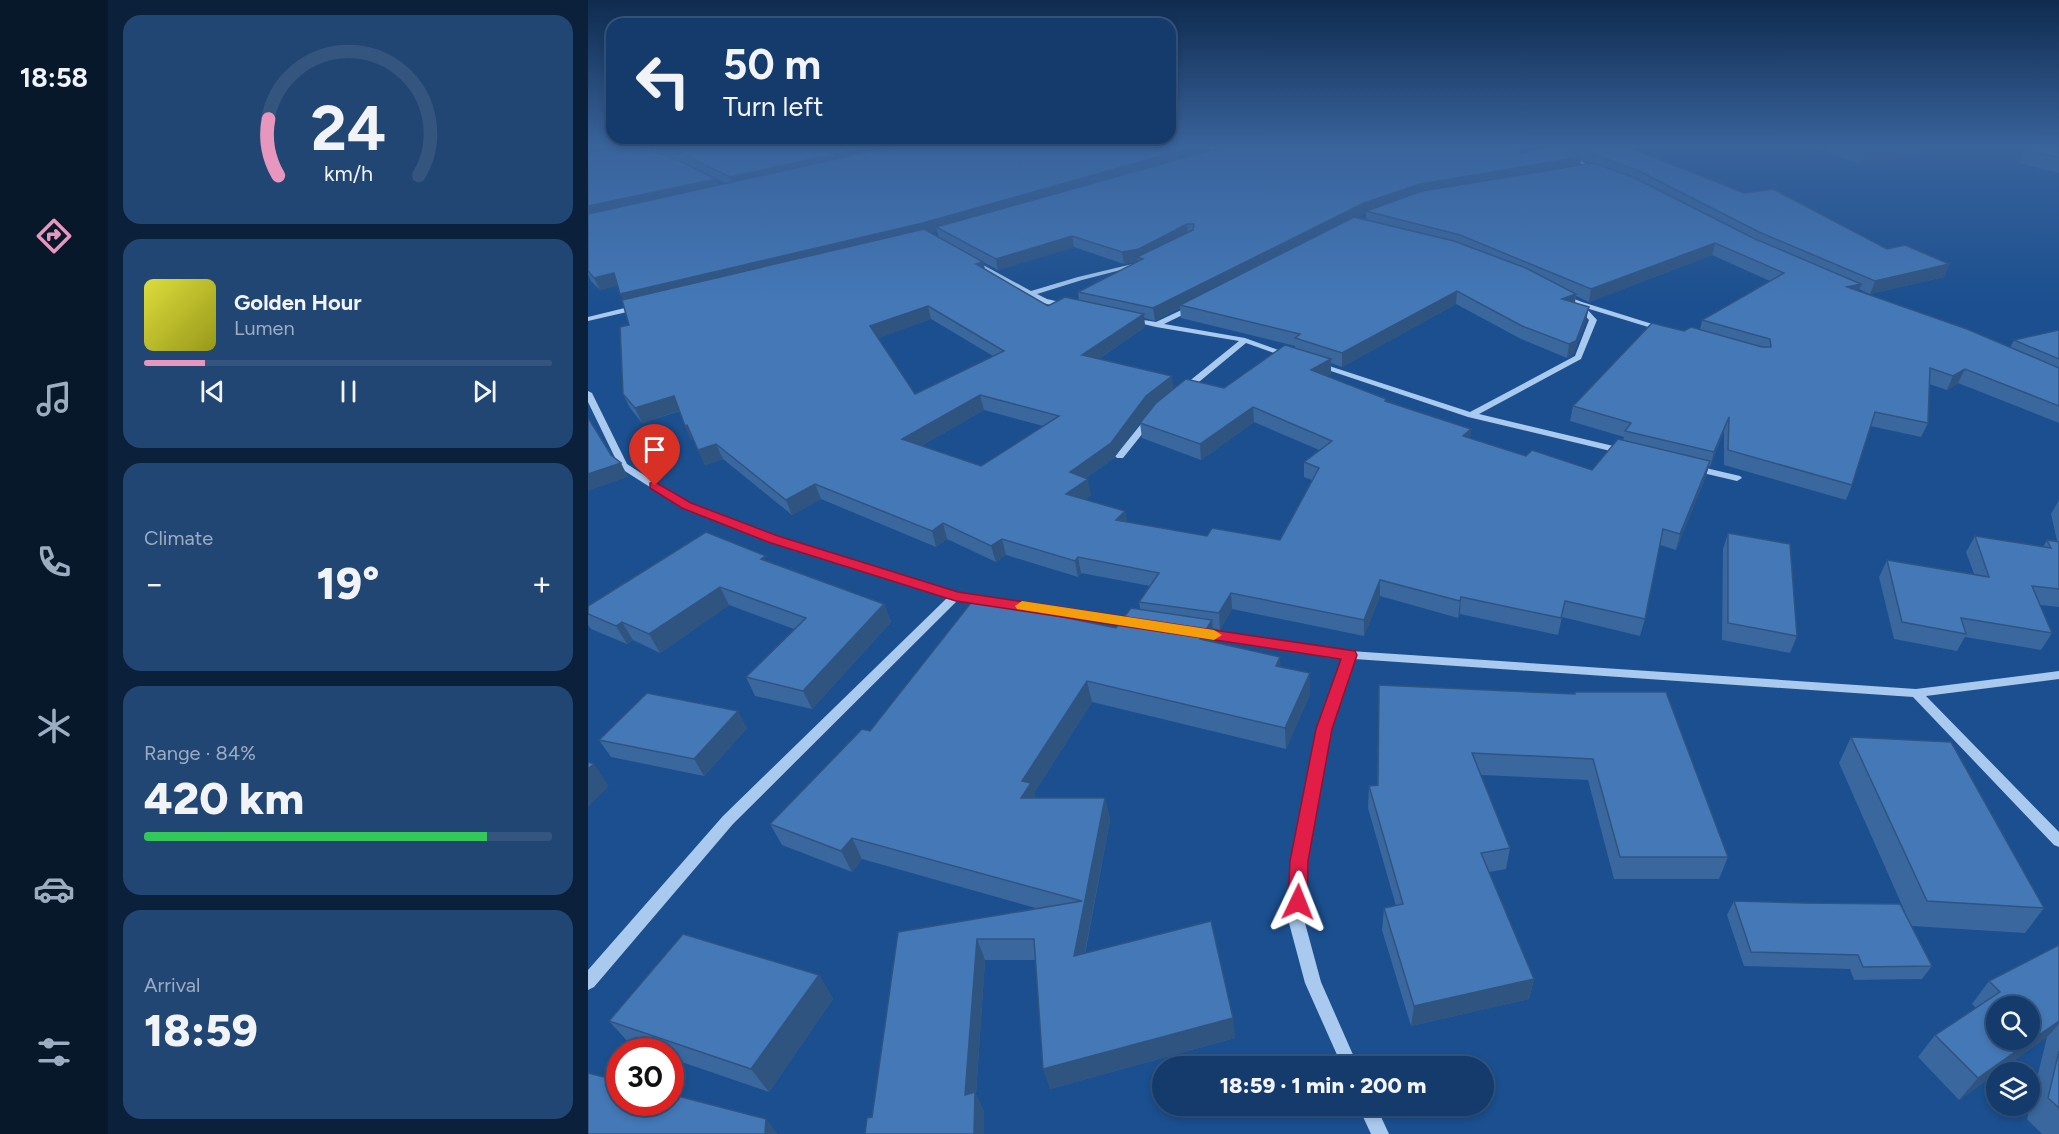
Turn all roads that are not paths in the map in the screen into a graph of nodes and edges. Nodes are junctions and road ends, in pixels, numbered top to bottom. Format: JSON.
{"nodes":[{"id":1,"x":959,"y":254,"type":"edge"},
{"id":2,"x":1152,"y":259,"type":"edge"},
{"id":3,"x":1550,"y":289,"type":"edge"},
{"id":4,"x":1031,"y":293,"type":"junction"},
{"id":5,"x":1198,"y":304,"type":"edge"},
{"id":6,"x":1579,"y":304,"type":"junction"},
{"id":7,"x":645,"y":305,"type":"edge"},
{"id":8,"x":1079,"y":309,"type":"edge"},
{"id":9,"x":1123,"y":318,"type":"edge"},
{"id":10,"x":588,"y":319,"type":"edge"},
{"id":11,"x":1156,"y":325,"type":"junction"},
{"id":12,"x":1671,"y":331,"type":"edge"},
{"id":13,"x":1245,"y":340,"type":"junction"},
{"id":14,"x":1300,"y":359,"type":"edge"},
{"id":15,"x":1311,"y":362,"type":"edge"},
{"id":16,"x":1181,"y":392,"type":"edge"},
{"id":17,"x":588,"y":393,"type":"edge"},
{"id":18,"x":1154,"y":414,"type":"edge"},
{"id":19,"x":1471,"y":416,"type":"junction"},
{"id":20,"x":1633,"y":453,"type":"edge"},
{"id":21,"x":1120,"y":456,"type":"dead end"},
{"id":22,"x":1679,"y":464,"type":"edge"},
{"id":23,"x":1737,"y":478,"type":"dead end"},
{"id":24,"x":956,"y":596,"type":"junction"},
{"id":25,"x":1141,"y":624,"type":"edge"},
{"id":26,"x":1188,"y":631,"type":"edge"},
{"id":27,"x":1350,"y":655,"type":"junction"},
{"id":28,"x":2059,"y":675,"type":"edge"},
{"id":29,"x":1916,"y":693,"type":"junction"},
{"id":30,"x":2059,"y":841,"type":"edge"},
{"id":31,"x":588,"y":982,"type":"edge"},
{"id":32,"x":1346,"y":1056,"type":"edge"},
{"id":33,"x":1372,"y":1116,"type":"edge"},
{"id":34,"x":1380,"y":1134,"type":"edge"}],
"edges":[{"from":1,"to":4,"type":"street"},
{"from":2,"to":4,"type":"street"},
{"from":3,"to":6,"type":"street"},
{"from":4,"to":8,"type":"street"},
{"from":5,"to":11,"type":"street"},
{"from":6,"to":12,"type":"street"},
{"from":6,"to":19,"type":"street"},
{"from":7,"to":10,"type":"street"},
{"from":9,"to":11,"type":"street"},
{"from":11,"to":13,"type":"street"},
{"from":13,"to":14,"type":"street"},
{"from":13,"to":16,"type":"street"},
{"from":15,"to":19,"type":"street"},
{"from":17,"to":24,"type":"street"},
{"from":18,"to":21,"type":"street"},
{"from":19,"to":20,"type":"street"},
{"from":22,"to":23,"type":"street"},
{"from":24,"to":25,"type":"street"},
{"from":24,"to":31,"type":"street"},
{"from":26,"to":27,"type":"street"},
{"from":27,"to":29,"type":"street"},
{"from":27,"to":32,"type":"street"},
{"from":28,"to":29,"type":"street"},
{"from":29,"to":30,"type":"street"},
{"from":33,"to":34,"type":"street"}]}
